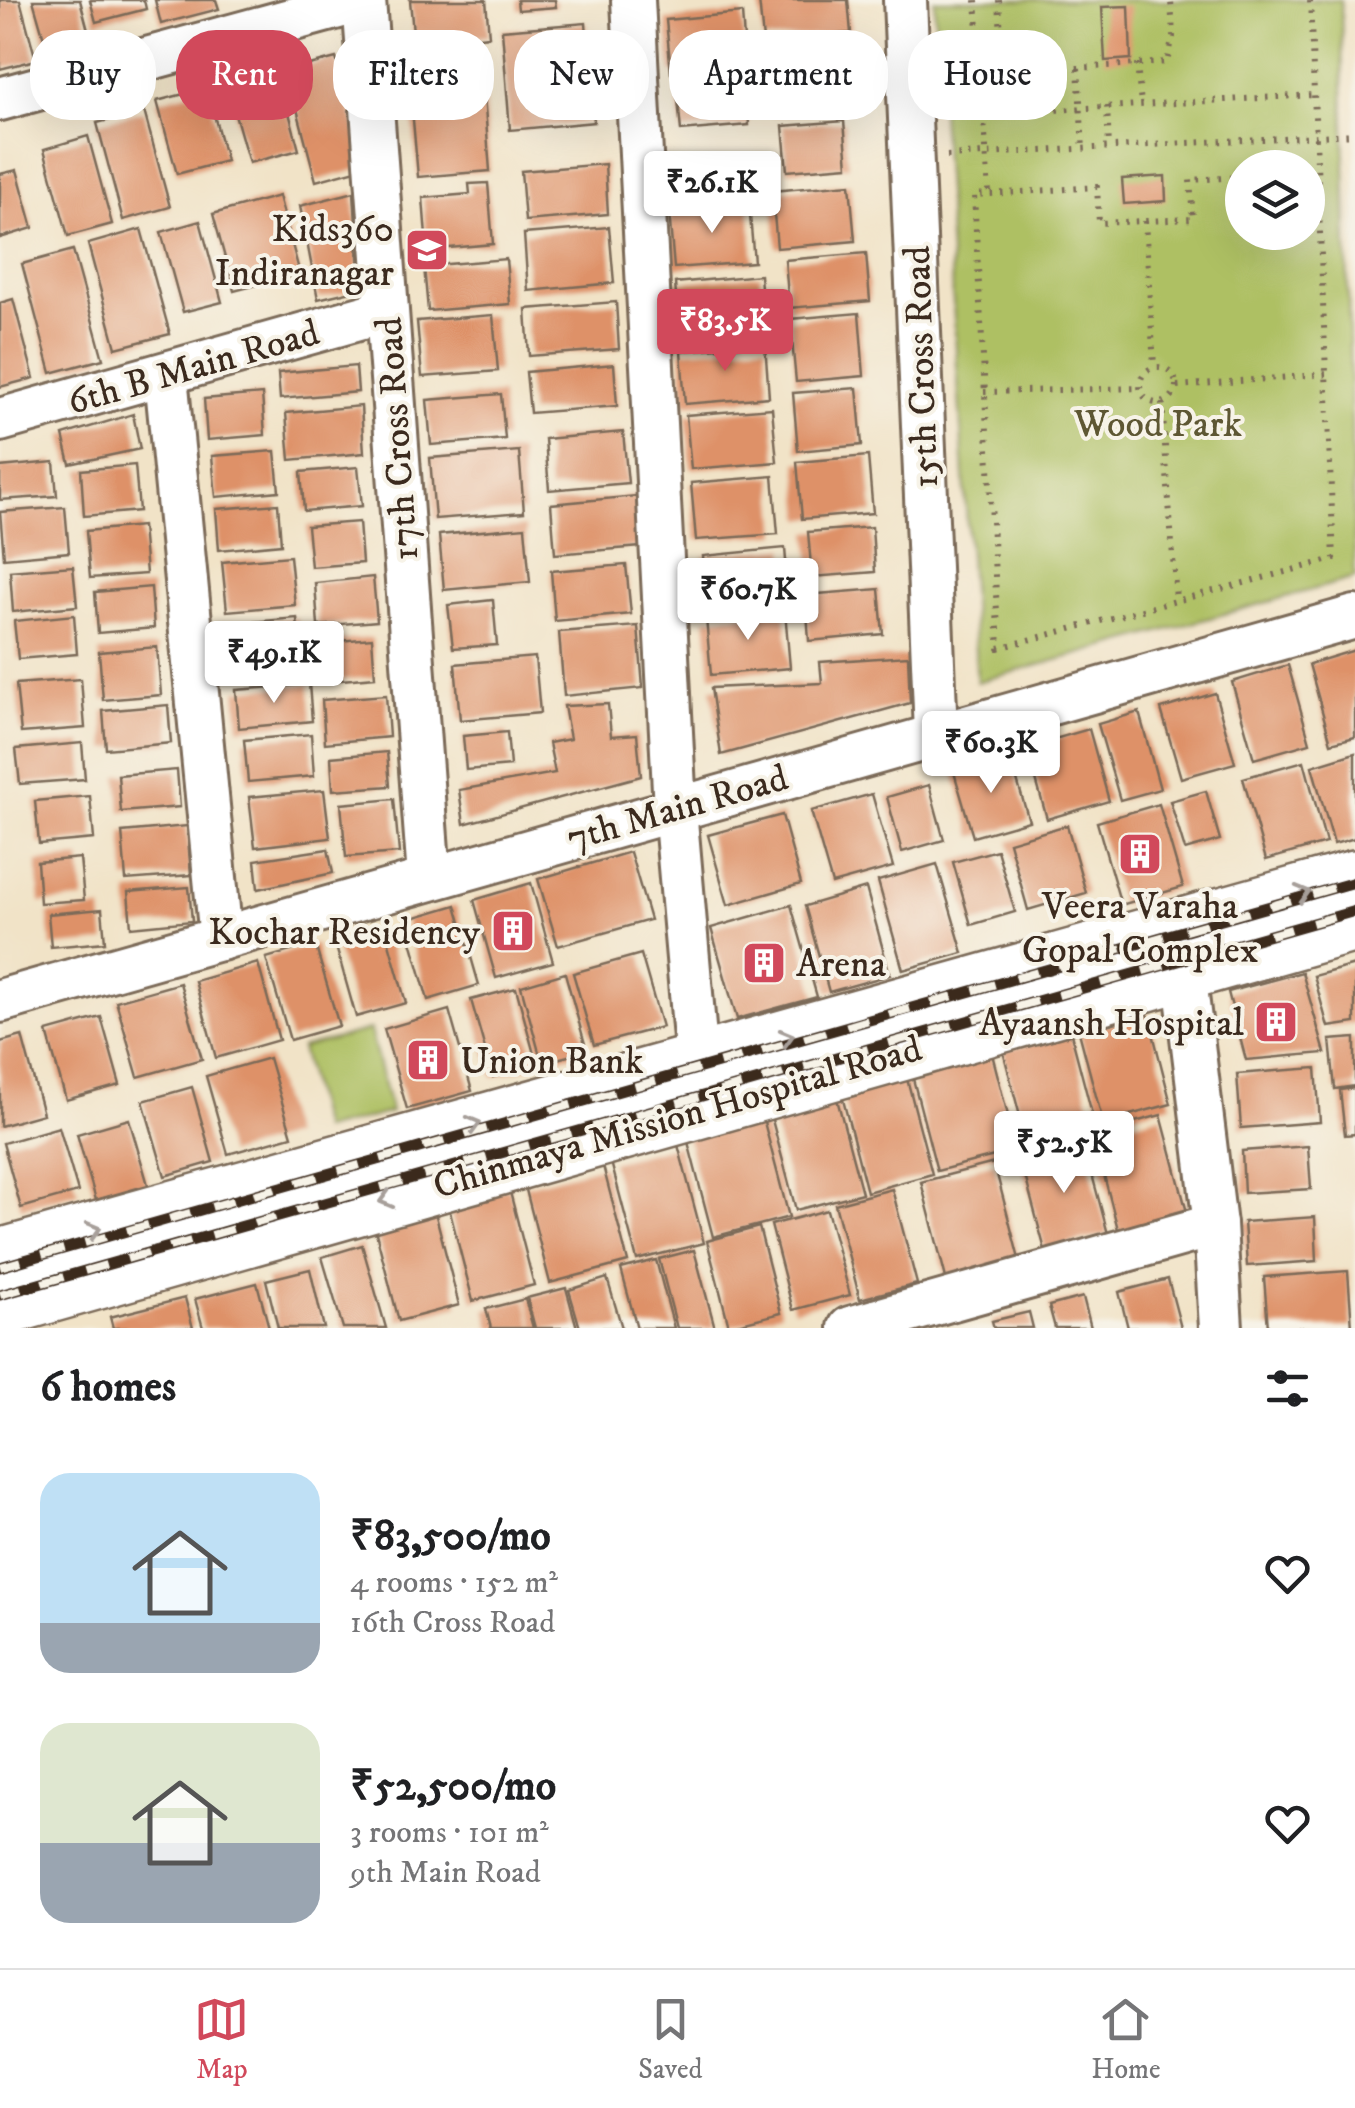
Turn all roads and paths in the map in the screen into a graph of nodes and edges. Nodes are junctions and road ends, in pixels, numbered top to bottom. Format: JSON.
{"nodes":[{"id":1,"x":364,"y":0,"type":"edge"},
{"id":2,"x":633,"y":0,"type":"edge"},
{"id":3,"x":905,"y":0,"type":"edge"},
{"id":4,"x":976,"y":0,"type":"edge"},
{"id":5,"x":998,"y":0,"type":"edge"},
{"id":6,"x":1170,"y":0,"type":"edge"},
{"id":7,"x":1310,"y":0,"type":"edge"},
{"id":8,"x":978,"y":30,"type":"edge"},
{"id":9,"x":1000,"y":30,"type":"edge"},
{"id":10,"x":1137,"y":64,"type":"junction"},
{"id":11,"x":1078,"y":68,"type":"junction"},
{"id":12,"x":1067,"y":69,"type":"edge"},
{"id":13,"x":1313,"y":94,"type":"junction"},
{"id":14,"x":0,"y":100,"type":"edge"},
{"id":15,"x":1141,"y":104,"type":"junction"},
{"id":16,"x":1107,"y":106,"type":"junction"},
{"id":17,"x":1082,"y":107,"type":"junction"},
{"id":18,"x":1067,"y":108,"type":"edge"},
{"id":19,"x":983,"y":120,"type":"edge"},
{"id":20,"x":1355,"y":134,"type":"edge"},
{"id":21,"x":1316,"y":136,"type":"junction"},
{"id":22,"x":1109,"y":147,"type":"junction"},
{"id":23,"x":1084,"y":149,"type":"junction"},
{"id":24,"x":1317,"y":150,"type":"edge"},
{"id":25,"x":986,"y":154,"type":"junction"},
{"id":26,"x":912,"y":158,"type":"junction"},
{"id":27,"x":1225,"y":178,"type":"edge"},
{"id":28,"x":988,"y":193,"type":"junction"},
{"id":29,"x":1145,"y":221,"type":"junction"},
{"id":30,"x":1322,"y":250,"type":"edge"},
{"id":31,"x":386,"y":311,"type":"junction"},
{"id":32,"x":1154,"y":366,"type":"junction"},
{"id":33,"x":1329,"y":374,"type":"junction"},
{"id":34,"x":166,"y":376,"type":"junction"},
{"id":35,"x":1177,"y":386,"type":"junction"},
{"id":36,"x":1140,"y":388,"type":"junction"},
{"id":37,"x":984,"y":392,"type":"junction"},
{"id":38,"x":1162,"y":403,"type":"junction"},
{"id":39,"x":0,"y":420,"type":"edge"},
{"id":40,"x":1176,"y":600,"type":"junction"},
{"id":41,"x":1355,"y":617,"type":"edge"},
{"id":42,"x":936,"y":734,"type":"junction"},
{"id":43,"x":675,"y":809,"type":"junction"},
{"id":44,"x":429,"y":878,"type":"junction"},
{"id":45,"x":1355,"y":878,"type":"edge"},
{"id":46,"x":1355,"y":924,"type":"edge"},
{"id":47,"x":222,"y":938,"type":"junction"},
{"id":48,"x":1184,"y":970,"type":"junction"},
{"id":49,"x":0,"y":1001,"type":"edge"},
{"id":50,"x":702,"y":1086,"type":"junction"},
{"id":51,"x":1214,"y":1225,"type":"junction"},
{"id":52,"x":0,"y":1256,"type":"edge"},
{"id":53,"x":0,"y":1309,"type":"edge"},
{"id":54,"x":58,"y":1310,"type":"edge"},
{"id":55,"x":850,"y":1328,"type":"edge"},
{"id":56,"x":1221,"y":1328,"type":"edge"}],
"edges":[{"from":1,"to":14,"type":"street"},
{"from":1,"to":31,"type":"street","name":"17th Cross Road"},
{"from":2,"to":43,"type":"street"},
{"from":3,"to":26,"type":"street","name":"15th Cross Road"},
{"from":4,"to":8,"type":"path"},
{"from":5,"to":9,"type":"path"},
{"from":6,"to":10,"type":"path"},
{"from":7,"to":13,"type":"path"},
{"from":10,"to":11,"type":"path"},
{"from":10,"to":15,"type":"path"},
{"from":11,"to":12,"type":"path"},
{"from":11,"to":17,"type":"path"},
{"from":13,"to":15,"type":"path"},
{"from":13,"to":21,"type":"path"},
{"from":15,"to":16,"type":"path"},
{"from":16,"to":17,"type":"path"},
{"from":16,"to":22,"type":"path"},
{"from":17,"to":18,"type":"path"},
{"from":17,"to":23,"type":"path"},
{"from":19,"to":25,"type":"path"},
{"from":20,"to":21,"type":"path"},
{"from":21,"to":22,"type":"path"},
{"from":21,"to":24,"type":"path"},
{"from":22,"to":23,"type":"path"},
{"from":23,"to":25,"type":"path"},
{"from":25,"to":26,"type":"path"},
{"from":25,"to":28,"type":"path"},
{"from":26,"to":42,"type":"street","name":"15th Cross Road"},
{"from":27,"to":29,"type":"path"},
{"from":28,"to":29,"type":"path"},
{"from":28,"to":37,"type":"path"},
{"from":29,"to":32,"type":"path"},
{"from":30,"to":33,"type":"path"},
{"from":31,"to":34,"type":"street","name":"6th B Main Road"},
{"from":31,"to":44,"type":"street","name":"17th Cross Road"},
{"from":32,"to":35,"type":"path"},
{"from":32,"to":36,"type":"path"},
{"from":33,"to":35,"type":"path"},
{"from":33,"to":40,"type":"path"},
{"from":34,"to":39,"type":"street","name":"6th B Main Road"},
{"from":34,"to":47,"type":"street"},
{"from":35,"to":38,"type":"path"},
{"from":36,"to":37,"type":"path"},
{"from":36,"to":38,"type":"path"},
{"from":37,"to":40,"type":"path"},
{"from":38,"to":40,"type":"path"},
{"from":41,"to":42,"type":"street","name":"7th Main Road"},
{"from":42,"to":43,"type":"street","name":"7th Main Road"},
{"from":43,"to":44,"type":"street","name":"7th Main Road"},
{"from":43,"to":50,"type":"street"},
{"from":44,"to":47,"type":"street","name":"7th Main Road"},
{"from":50,"to":45,"type":"main road","name":"Chinmaya Mission Hospital Road","one_way":true},
{"from":46,"to":48,"type":"main road","name":"Chinmaya Mission Hospital Road"},
{"from":47,"to":49,"type":"street","name":"7th Main Road"},
{"from":48,"to":50,"type":"main road","name":"Chinmaya Mission Hospital Road"},
{"from":48,"to":51,"type":"street"},
{"from":52,"to":50,"type":"main road","name":"Chinmaya Mission Hospital Road","one_way":true},
{"from":50,"to":54,"type":"main road","name":"Chinmaya Mission Hospital Road","one_way":true},
{"from":51,"to":55,"type":"street"},
{"from":51,"to":56,"type":"street"},
{"from":53,"to":54,"type":"main road","name":"Chinmaya Mission Hospital Road"}]}
